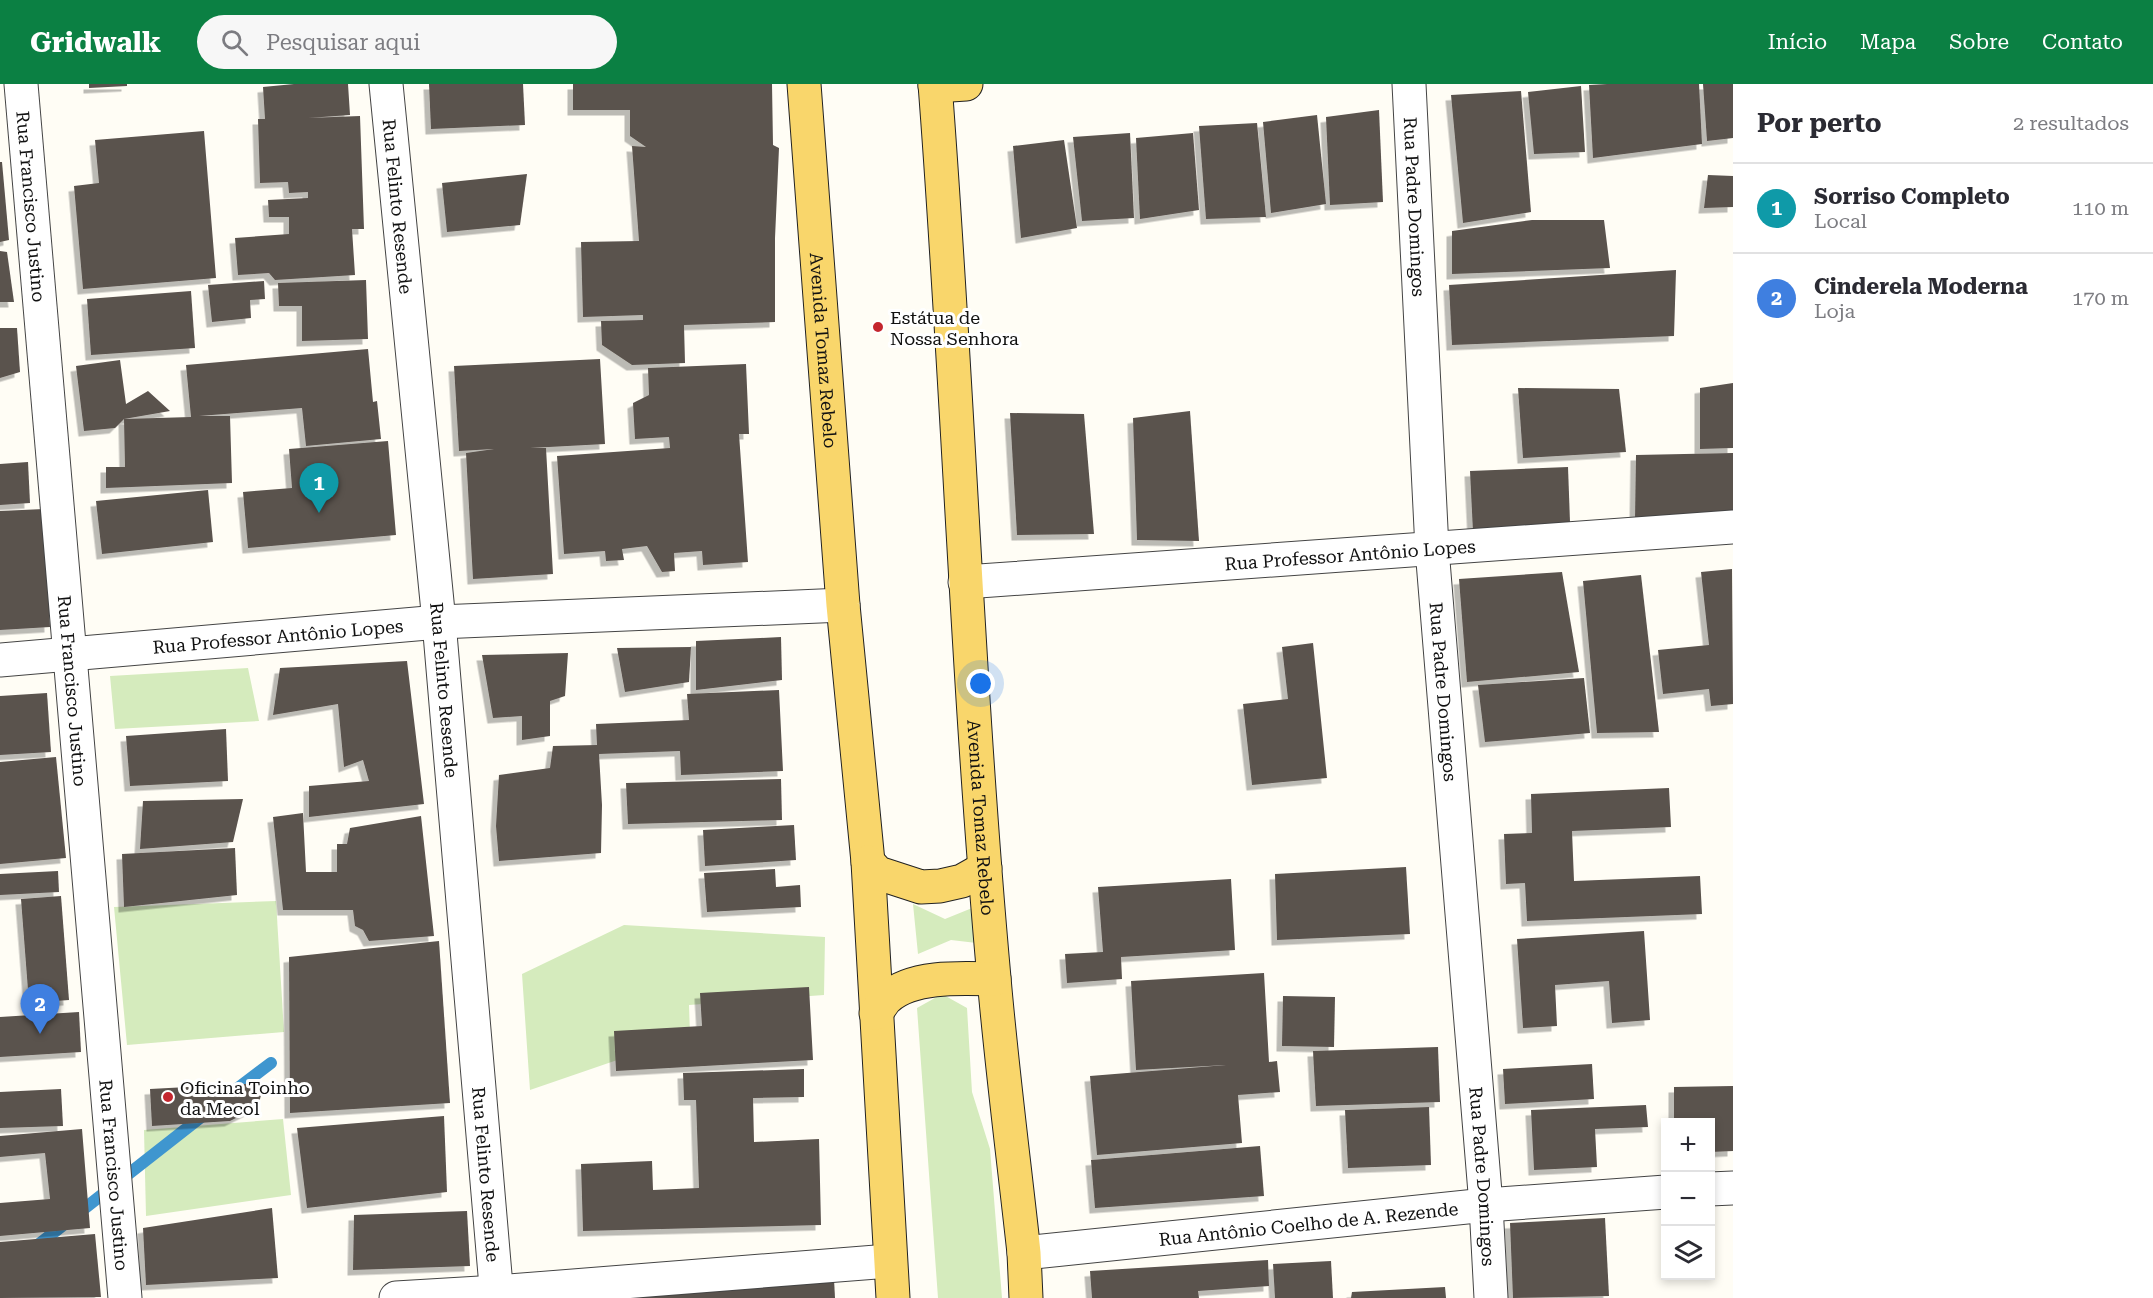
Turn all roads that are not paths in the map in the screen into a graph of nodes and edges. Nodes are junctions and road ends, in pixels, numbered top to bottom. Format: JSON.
{"nodes":[{"id":1,"x":21,"y":84,"type":"edge"},
{"id":2,"x":386,"y":84,"type":"edge"},
{"id":3,"x":804,"y":84,"type":"edge"},
{"id":4,"x":1409,"y":84,"type":"edge"},
{"id":5,"x":946,"y":85,"type":"edge"},
{"id":6,"x":1733,"y":527,"type":"edge"},
{"id":7,"x":1432,"y":549,"type":"junction"},
{"id":8,"x":965,"y":582,"type":"junction"},
{"id":9,"x":843,"y":605,"type":"junction"},
{"id":10,"x":439,"y":622,"type":"junction"},
{"id":11,"x":68,"y":655,"type":"junction"},
{"id":12,"x":0,"y":660,"type":"edge"},
{"id":13,"x":868,"y":862,"type":"junction"},
{"id":14,"x":985,"y":868,"type":"junction"},
{"id":15,"x":994,"y":979,"type":"junction"},
{"id":16,"x":876,"y":1013,"type":"junction"},
{"id":17,"x":1733,"y":1188,"type":"edge"},
{"id":18,"x":1715,"y":1189,"type":"edge"},
{"id":19,"x":1661,"y":1192,"type":"edge"},
{"id":20,"x":1486,"y":1205,"type":"junction"},
{"id":21,"x":1024,"y":1253,"type":"junction"},
{"id":22,"x":889,"y":1261,"type":"junction"},
{"id":23,"x":497,"y":1295,"type":"edge"},
{"id":24,"x":125,"y":1298,"type":"edge"},
{"id":25,"x":396,"y":1298,"type":"edge"},
{"id":26,"x":893,"y":1298,"type":"edge"},
{"id":27,"x":1026,"y":1298,"type":"edge"},
{"id":28,"x":1491,"y":1298,"type":"edge"}],
"edges":[{"from":1,"to":11,"type":"street","name":"Rua Francisco Justino"},
{"from":2,"to":10,"type":"street","name":"Rua Felinto Resende"},
{"from":3,"to":9,"type":"main road","name":"Avenida Tomaz Rebelo"},
{"from":4,"to":7,"type":"street","name":"Rua Padre Domingos"},
{"from":5,"to":8,"type":"main road","name":"Avenida Tomaz Rebelo"},
{"from":6,"to":7,"type":"street","name":"Rua Professor Antônio Lopes"},
{"from":7,"to":8,"type":"street","name":"Rua Professor Antônio Lopes"},
{"from":7,"to":20,"type":"street","name":"Rua Padre Domingos"},
{"from":8,"to":14,"type":"main road","name":"Avenida Tomaz Rebelo"},
{"from":9,"to":10,"type":"street","name":"Rua Professor Antônio Lopes"},
{"from":9,"to":13,"type":"main road","name":"Avenida Tomaz Rebelo"},
{"from":10,"to":11,"type":"street","name":"Rua Professor Antônio Lopes"},
{"from":10,"to":23,"type":"street","name":"Rua Felinto Resende"},
{"from":11,"to":12,"type":"street","name":"Rua Professor Antônio Lopes"},
{"from":11,"to":24,"type":"street","name":"Rua Francisco Justino"},
{"from":13,"to":14,"type":"main road"},
{"from":13,"to":16,"type":"main road","name":"Avenida Tomaz Rebelo"},
{"from":14,"to":15,"type":"main road","name":"Avenida Tomaz Rebelo"},
{"from":15,"to":16,"type":"main road"},
{"from":15,"to":21,"type":"main road","name":"Avenida Tomaz Rebelo"},
{"from":16,"to":22,"type":"main road","name":"Avenida Tomaz Rebelo"},
{"from":17,"to":18,"type":"street"},
{"from":19,"to":20,"type":"street","name":"Rua Antônio Coelho de A. Rezende"},
{"from":20,"to":21,"type":"street","name":"Rua Antônio Coelho de A. Rezende"},
{"from":20,"to":28,"type":"street","name":"Rua Padre Domingos"},
{"from":21,"to":27,"type":"main road","name":"Avenida Tomaz Rebelo"},
{"from":22,"to":23,"type":"street"},
{"from":22,"to":26,"type":"main road","name":"Avenida Tomaz Rebelo"},
{"from":23,"to":25,"type":"street"}]}
